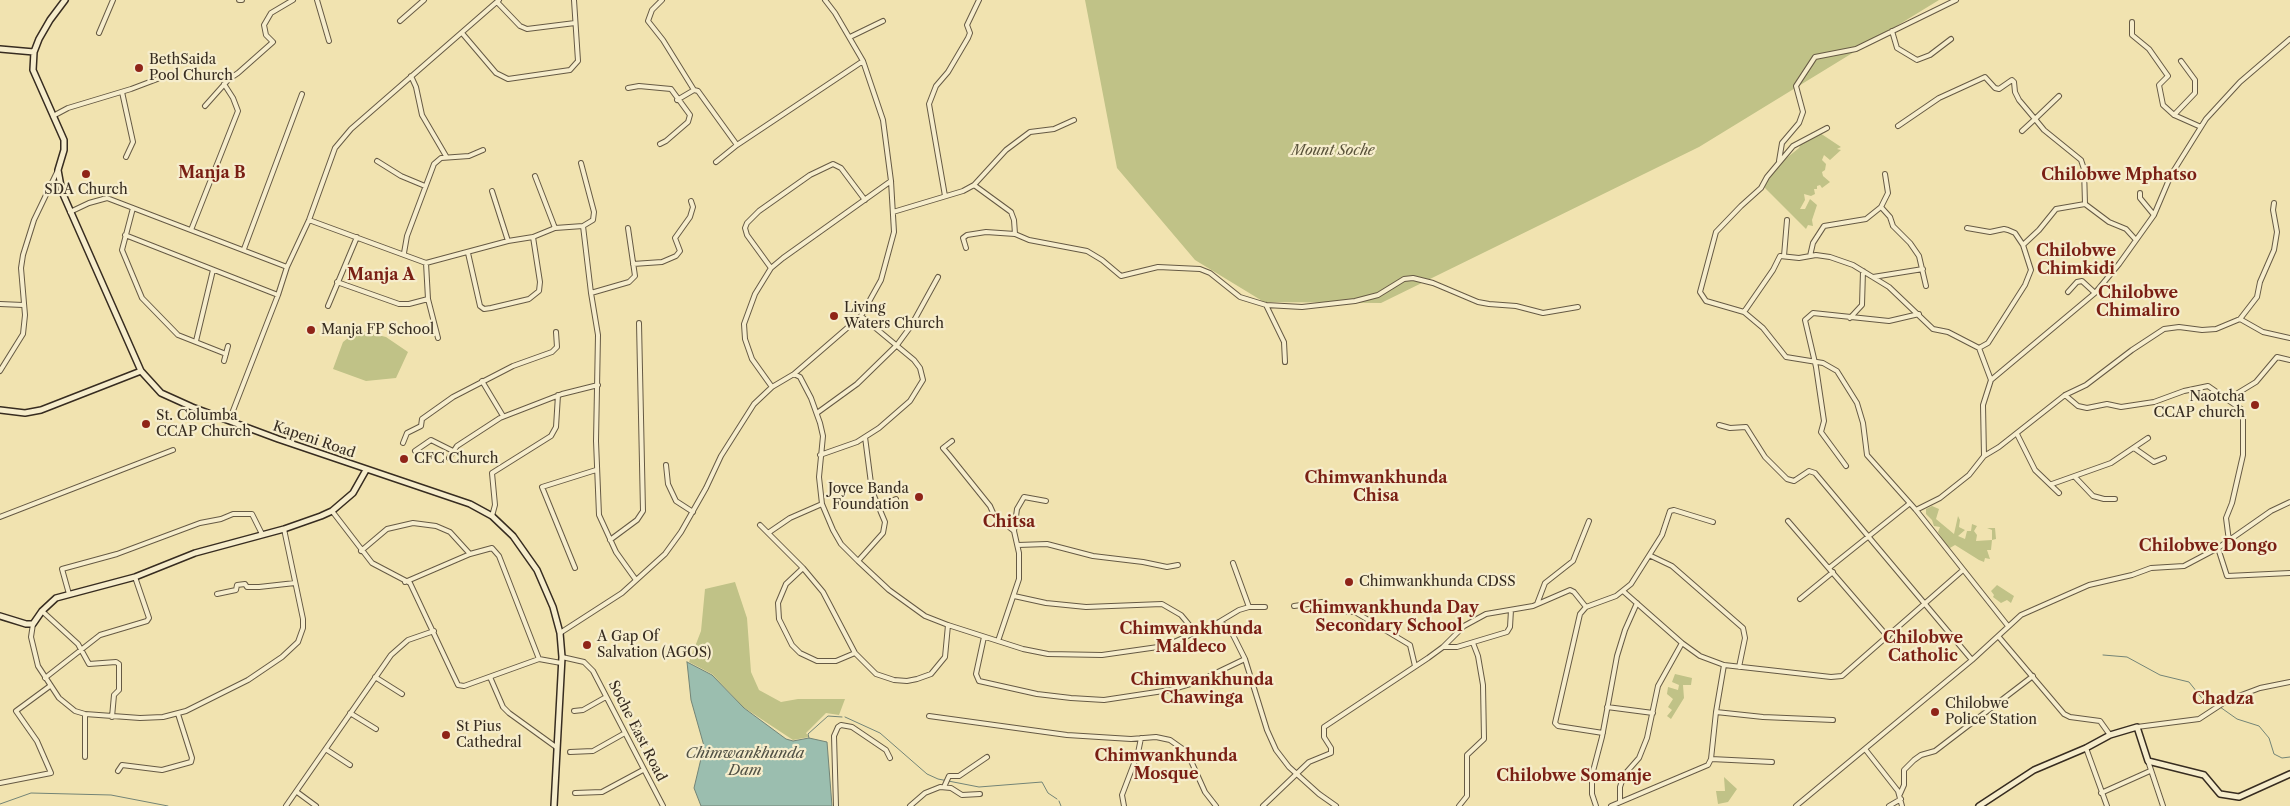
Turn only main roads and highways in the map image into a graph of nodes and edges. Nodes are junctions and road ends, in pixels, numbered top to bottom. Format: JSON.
{"nodes":[{"id":1,"x":65,"y":0,"type":"edge"},
{"id":2,"x":0,"y":49,"type":"edge"},
{"id":3,"x":34,"y":52,"type":"junction"},
{"id":4,"x":141,"y":371,"type":"junction"},
{"id":5,"x":0,"y":410,"type":"edge"},
{"id":6,"x":366,"y":470,"type":"junction"},
{"id":7,"x":0,"y":616,"type":"edge"},
{"id":8,"x":2290,"y":774,"type":"edge"},
{"id":9,"x":554,"y":806,"type":"edge"},
{"id":10,"x":1980,"y":806,"type":"edge"}],
"edges":[{"from":1,"to":3,"type":"main road","name":"Kapeni Road"},
{"from":2,"to":3,"type":"main road"},
{"from":3,"to":4,"type":"main road","name":"Kapeni Road"},
{"from":4,"to":5,"type":"main road"},
{"from":4,"to":6,"type":"main road","name":"Kapeni Road"},
{"from":6,"to":7,"type":"main road"},
{"from":6,"to":9,"type":"main road","name":"Kapeni Road"},
{"from":8,"to":10,"type":"main road"}]}
